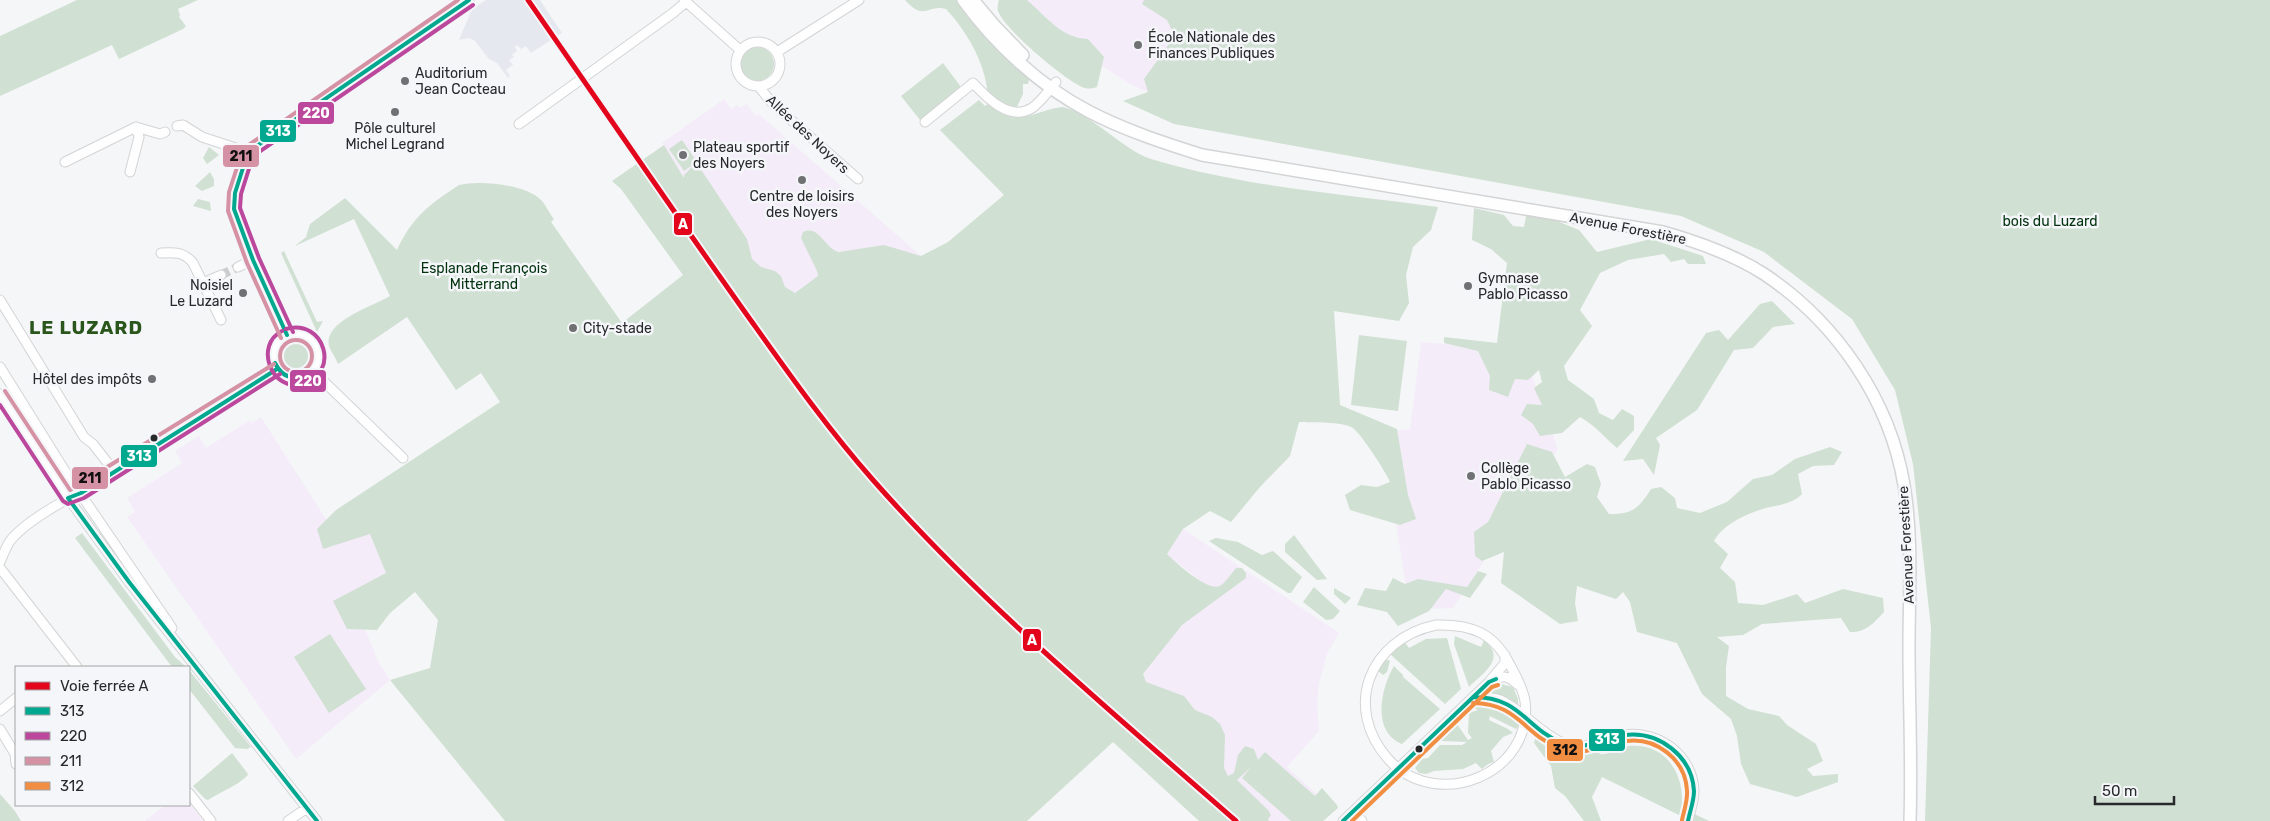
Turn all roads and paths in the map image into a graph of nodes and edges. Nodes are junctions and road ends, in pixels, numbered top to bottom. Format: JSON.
{"nodes":[{"id":1,"x":468,"y":0,"type":"edge"},
{"id":2,"x":859,"y":0,"type":"edge"},
{"id":3,"x":964,"y":0,"type":"edge"},
{"id":4,"x":973,"y":0,"type":"edge"},
{"id":5,"x":685,"y":1,"type":"edge"},
{"id":6,"x":740,"y":50,"type":"junction"},
{"id":7,"x":777,"y":52,"type":"junction"},
{"id":8,"x":1054,"y":85,"type":"junction"},
{"id":9,"x":759,"y":87,"type":"junction"},
{"id":10,"x":925,"y":122,"type":"dead end"},
{"id":11,"x":519,"y":124,"type":"dead end"},
{"id":12,"x":177,"y":126,"type":"dead end"},
{"id":13,"x":136,"y":127,"type":"junction"},
{"id":14,"x":165,"y":132,"type":"dead end"},
{"id":15,"x":248,"y":152,"type":"junction"},
{"id":16,"x":65,"y":162,"type":"dead end"},
{"id":17,"x":130,"y":172,"type":"dead end"},
{"id":18,"x":858,"y":179,"type":"dead end"},
{"id":19,"x":162,"y":253,"type":"dead end"},
{"id":20,"x":253,"y":260,"type":"junction"},
{"id":21,"x":238,"y":267,"type":"tunnel mouth"},
{"id":22,"x":221,"y":275,"type":"tunnel mouth"},
{"id":23,"x":203,"y":284,"type":"junction"},
{"id":24,"x":0,"y":300,"type":"edge"},
{"id":25,"x":221,"y":320,"type":"dead end"},
{"id":26,"x":288,"y":335,"type":"junction"},
{"id":27,"x":0,"y":367,"type":"edge"},
{"id":28,"x":277,"y":369,"type":"junction"},
{"id":29,"x":313,"y":371,"type":"junction"},
{"id":30,"x":0,"y":394,"type":"edge"},
{"id":31,"x":404,"y":458,"type":"dead end"},
{"id":32,"x":114,"y":471,"type":"junction"},
{"id":33,"x":81,"y":493,"type":"junction"},
{"id":34,"x":68,"y":498,"type":"junction"},
{"id":35,"x":0,"y":562,"type":"edge"},
{"id":36,"x":0,"y":568,"type":"edge"},
{"id":37,"x":1505,"y":654,"type":"junction"},
{"id":38,"x":77,"y":666,"type":"edge"},
{"id":39,"x":1489,"y":682,"type":"junction"},
{"id":40,"x":212,"y":688,"type":"junction"},
{"id":41,"x":1521,"y":688,"type":"junction"},
{"id":42,"x":1473,"y":697,"type":"junction"},
{"id":43,"x":15,"y":699,"type":"edge"},
{"id":44,"x":0,"y":711,"type":"edge"},
{"id":45,"x":1525,"y":716,"type":"junction"},
{"id":46,"x":0,"y":729,"type":"edge"},
{"id":47,"x":15,"y":754,"type":"edge"},
{"id":48,"x":1398,"y":768,"type":"junction"},
{"id":49,"x":190,"y":794,"type":"edge"},
{"id":50,"x":306,"y":808,"type":"junction"},
{"id":51,"x":1353,"y":812,"type":"junction"},
{"id":52,"x":211,"y":821,"type":"edge"},
{"id":53,"x":288,"y":821,"type":"edge"},
{"id":54,"x":317,"y":821,"type":"edge"},
{"id":55,"x":1343,"y":821,"type":"edge"},
{"id":56,"x":1362,"y":821,"type":"edge"},
{"id":57,"x":1688,"y":821,"type":"edge"},
{"id":58,"x":1910,"y":821,"type":"edge"}],
"edges":[{"from":1,"to":15,"type":"street"},
{"from":2,"to":7,"type":"street"},
{"from":3,"to":8,"type":"street"},
{"from":4,"to":8,"type":"street"},
{"from":5,"to":6,"type":"street"},
{"from":5,"to":11,"type":"street"},
{"from":6,"to":7,"type":"street"},
{"from":6,"to":9,"type":"street"},
{"from":7,"to":9,"type":"street"},
{"from":8,"to":10,"type":"street"},
{"from":8,"to":58,"type":"street","name":"Avenue Forestière"},
{"from":9,"to":18,"type":"street","name":"Allée des Noyers"},
{"from":12,"to":15,"type":"street"},
{"from":13,"to":14,"type":"street"},
{"from":13,"to":16,"type":"street"},
{"from":13,"to":17,"type":"street"},
{"from":15,"to":20,"type":"street"},
{"from":19,"to":23,"type":"street"},
{"from":20,"to":21,"type":"street"},
{"from":20,"to":26,"type":"street"},
{"from":22,"to":23,"type":"street"},
{"from":23,"to":25,"type":"street"},
{"from":24,"to":32,"type":"street"},
{"from":26,"to":28,"type":"street"},
{"from":26,"to":29,"type":"street"},
{"from":27,"to":33,"type":"street"},
{"from":28,"to":29,"type":"street"},
{"from":28,"to":32,"type":"street"},
{"from":29,"to":31,"type":"street"},
{"from":30,"to":34,"type":"street"},
{"from":32,"to":33,"type":"street"},
{"from":33,"to":34,"type":"street"},
{"from":33,"to":40,"type":"street"},
{"from":34,"to":35,"type":"street"},
{"from":34,"to":40,"type":"street"},
{"from":36,"to":38,"type":"street"},
{"from":37,"to":39,"type":"street"},
{"from":37,"to":41,"type":"street"},
{"from":37,"to":48,"type":"street"},
{"from":39,"to":41,"type":"street"},
{"from":39,"to":42,"type":"street"},
{"from":40,"to":50,"type":"street"},
{"from":41,"to":45,"type":"street"},
{"from":42,"to":45,"type":"street"},
{"from":42,"to":48,"type":"street"},
{"from":43,"to":44,"type":"street"},
{"from":45,"to":48,"type":"street"},
{"from":45,"to":57,"type":"street"},
{"from":46,"to":47,"type":"street"},
{"from":48,"to":51,"type":"street"},
{"from":49,"to":52,"type":"street"},
{"from":50,"to":53,"type":"street"},
{"from":50,"to":54,"type":"street"},
{"from":51,"to":55,"type":"street"},
{"from":51,"to":56,"type":"street"}]}
